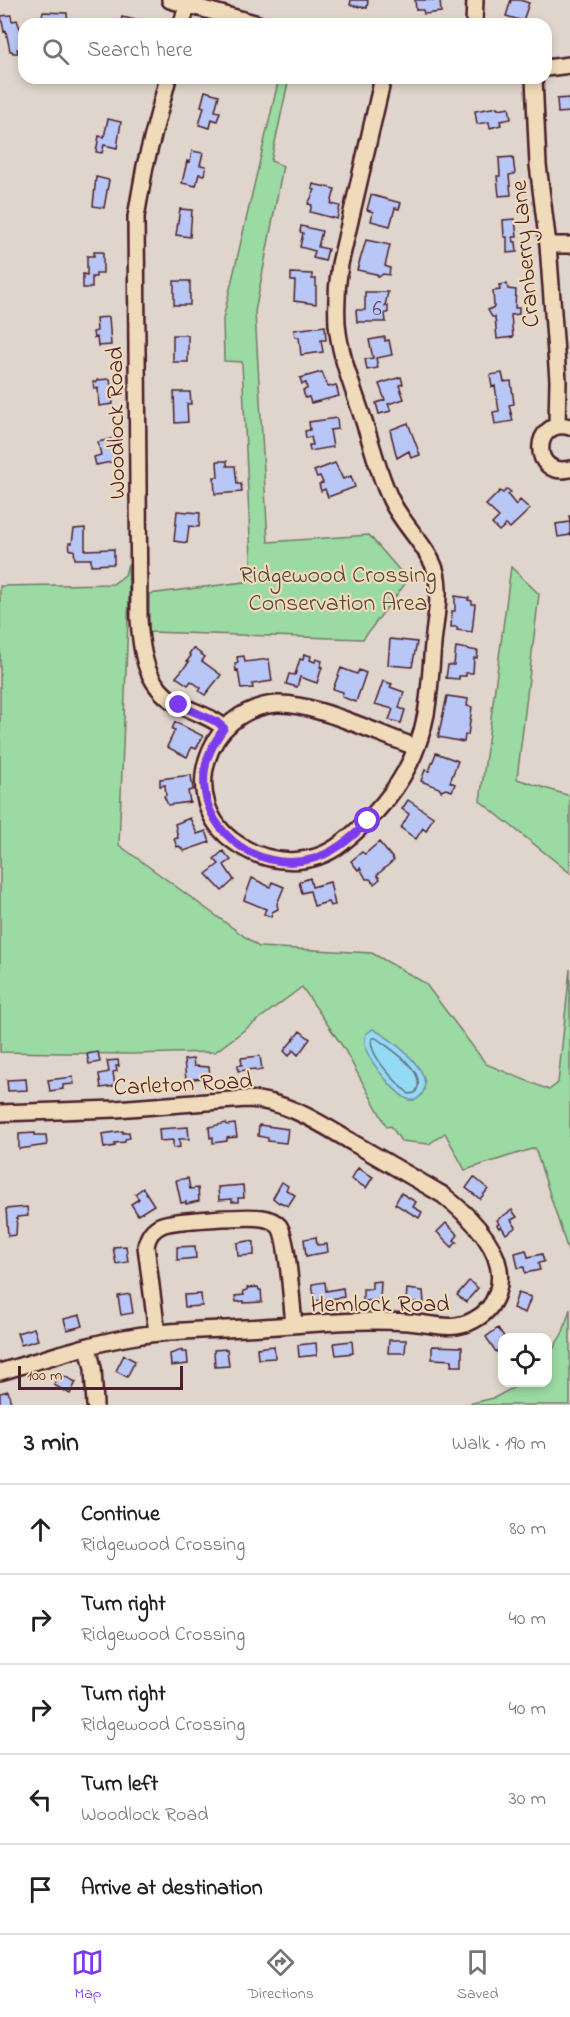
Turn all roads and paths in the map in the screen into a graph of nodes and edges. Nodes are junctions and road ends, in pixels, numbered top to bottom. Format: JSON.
{"nodes":[{"id":1,"x":170,"y":0,"type":"edge"},
{"id":2,"x":475,"y":0,"type":"edge"},
{"id":3,"x":187,"y":5,"type":"junction"},
{"id":4,"x":184,"y":18,"type":"edge"},
{"id":5,"x":236,"y":18,"type":"edge"},
{"id":6,"x":474,"y":18,"type":"edge"},
{"id":7,"x":570,"y":66,"type":"edge"},
{"id":8,"x":552,"y":68,"type":"edge"},
{"id":9,"x":166,"y":84,"type":"edge"},
{"id":10,"x":382,"y":84,"type":"edge"},
{"id":11,"x":534,"y":84,"type":"edge"},
{"id":12,"x":548,"y":245,"type":"junction"},
{"id":13,"x":570,"y":245,"type":"edge"},
{"id":14,"x":563,"y":427,"type":"edge"},
{"id":15,"x":570,"y":469,"type":"edge"},
{"id":16,"x":224,"y":728,"type":"junction"},
{"id":17,"x":416,"y":747,"type":"junction"},
{"id":18,"x":0,"y":1113,"type":"edge"},
{"id":19,"x":357,"y":1145,"type":"joint"},
{"id":20,"x":294,"y":1325,"type":"junction"},
{"id":21,"x":157,"y":1333,"type":"junction"},
{"id":22,"x":88,"y":1347,"type":"junction"},
{"id":23,"x":0,"y":1372,"type":"edge"},
{"id":24,"x":95,"y":1405,"type":"edge"}],
"edges":[{"from":1,"to":3,"type":"street"},
{"from":2,"to":6,"type":"street"},
{"from":3,"to":4,"type":"street"},
{"from":3,"to":5,"type":"street"},
{"from":7,"to":8,"type":"street"},
{"from":9,"to":16,"type":"street","name":"Woodlock Road"},
{"from":10,"to":17,"type":"street"},
{"from":11,"to":12,"type":"street","name":"Cranberry Lane"},
{"from":12,"to":13,"type":"street"},
{"from":12,"to":14,"type":"street","name":"Cranberry Lane"},
{"from":14,"to":15,"type":"street","name":"Cranberry Lane"},
{"from":16,"to":17,"type":"street"},
{"from":16,"to":17,"type":"street"},
{"from":18,"to":19,"type":"street","name":"Carleton Road"},
{"from":19,"to":20,"type":"street","name":"Hemlock Road"},
{"from":20,"to":21,"type":"street","name":"Hemlock Road"},
{"from":20,"to":21,"type":"street"},
{"from":21,"to":22,"type":"street","name":"Hemlock Road"},
{"from":22,"to":23,"type":"street","name":"Hemlock Road"},
{"from":22,"to":24,"type":"street"}]}
